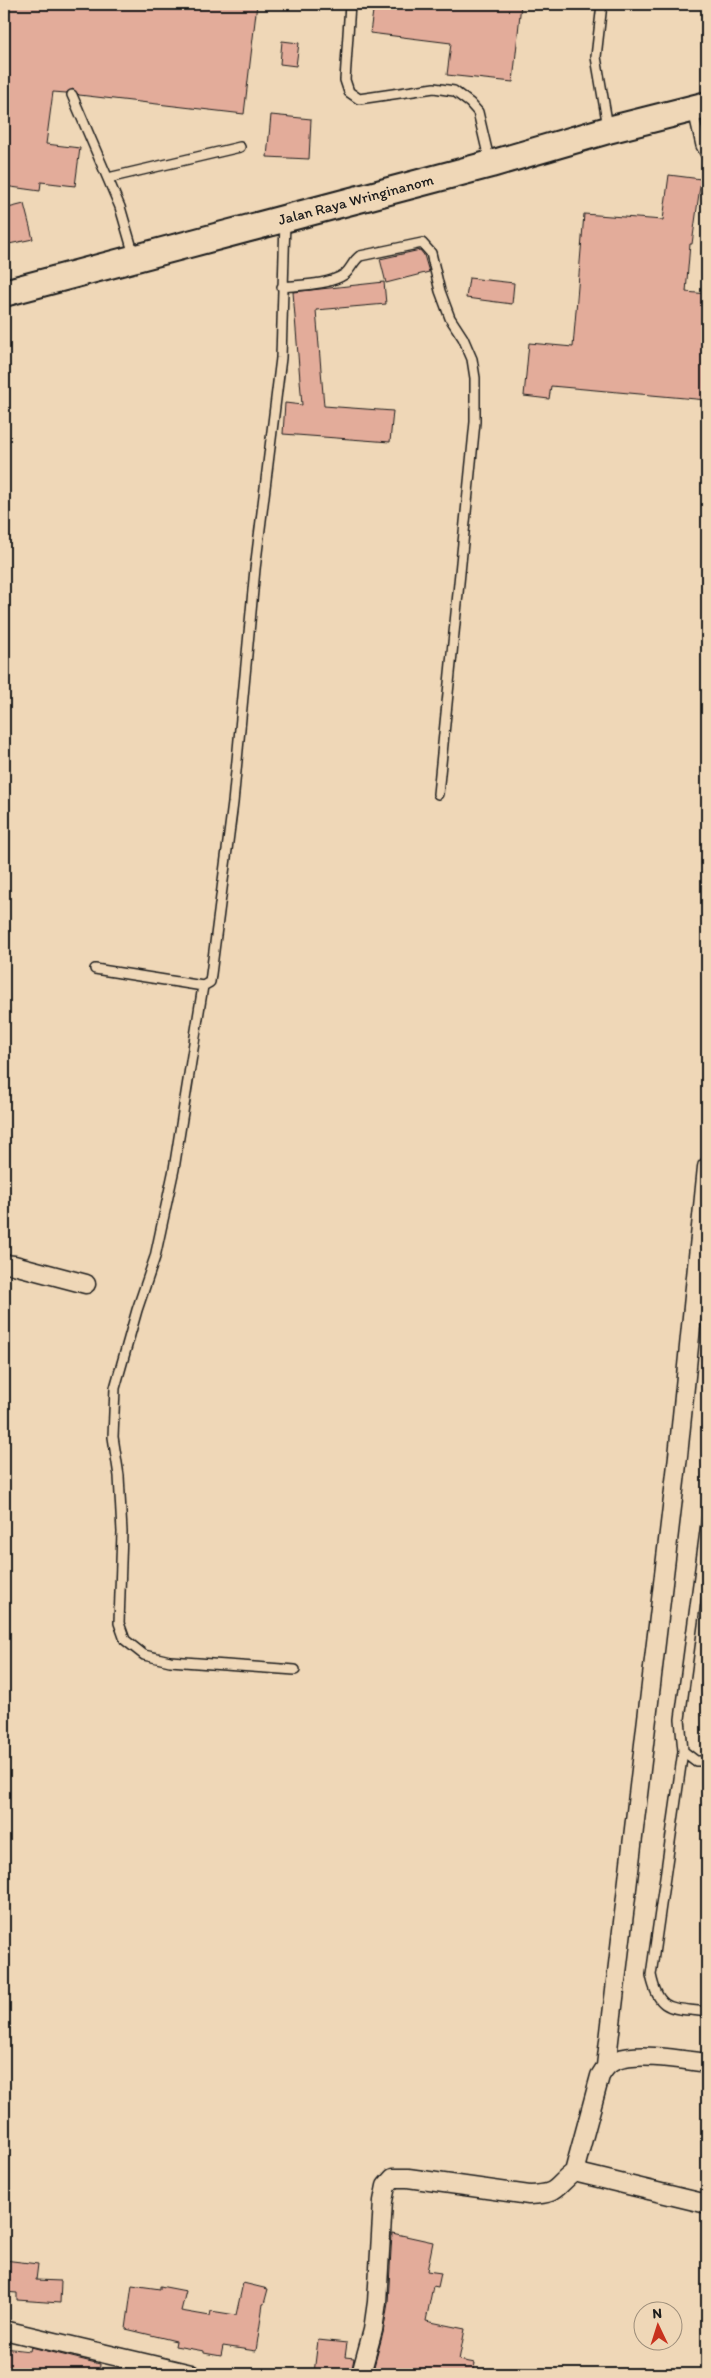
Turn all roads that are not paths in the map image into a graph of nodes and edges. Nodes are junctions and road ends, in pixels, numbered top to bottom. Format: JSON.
{"nodes":[{"id":1,"x":350,"y":4,"type":"edge"},
{"id":2,"x":602,"y":4,"type":"edge"},
{"id":3,"x":72,"y":95,"type":"dead end"},
{"id":4,"x":700,"y":107,"type":"edge"},
{"id":5,"x":607,"y":119,"type":"junction"},
{"id":6,"x":240,"y":147,"type":"dead end"},
{"id":7,"x":488,"y":154,"type":"junction"},
{"id":8,"x":707,"y":158,"type":"edge"},
{"id":9,"x":108,"y":178,"type":"junction"},
{"id":10,"x":285,"y":218,"type":"junction"},
{"id":11,"x":132,"y":250,"type":"junction"},
{"id":12,"x":282,"y":287,"type":"junction"},
{"id":13,"x":4,"y":293,"type":"edge"},
{"id":14,"x":438,"y":794,"type":"dead end"},
{"id":15,"x":95,"y":969,"type":"dead end"},
{"id":16,"x":203,"y":986,"type":"junction"},
{"id":17,"x":707,"y":1167,"type":"edge"},
{"id":18,"x":4,"y":1264,"type":"edge"},
{"id":19,"x":86,"y":1284,"type":"dead end"},
{"id":20,"x":707,"y":1516,"type":"edge"},
{"id":21,"x":294,"y":1670,"type":"dead end"},
{"id":22,"x":683,"y":1751,"type":"junction"},
{"id":23,"x":707,"y":1761,"type":"edge"},
{"id":24,"x":707,"y":2012,"type":"edge"},
{"id":25,"x":707,"y":2062,"type":"edge"},
{"id":26,"x":606,"y":2066,"type":"junction"},
{"id":27,"x":574,"y":2172,"type":"junction"},
{"id":28,"x":707,"y":2204,"type":"edge"},
{"id":29,"x":4,"y":2330,"type":"edge"},
{"id":30,"x":190,"y":2374,"type":"edge"},
{"id":31,"x":361,"y":2374,"type":"edge"}],
"edges":[{"from":1,"to":7,"type":"lane"},
{"from":2,"to":5,"type":"lane"},
{"from":3,"to":9,"type":"lane"},
{"from":4,"to":5,"type":"main road","name":"Jalan Raya Wringinanom"},
{"from":4,"to":8,"type":"lane"},
{"from":5,"to":7,"type":"main road","name":"Jalan Raya Wringinanom"},
{"from":6,"to":9,"type":"lane"},
{"from":7,"to":10,"type":"main road","name":"Jalan Raya Wringinanom"},
{"from":9,"to":11,"type":"lane"},
{"from":10,"to":11,"type":"main road","name":"Jalan Raya Wringinanom"},
{"from":10,"to":12,"type":"lane"},
{"from":11,"to":13,"type":"main road","name":"Jalan Raya Wringinanom"},
{"from":12,"to":14,"type":"lane"},
{"from":12,"to":16,"type":"lane"},
{"from":15,"to":16,"type":"lane"},
{"from":16,"to":21,"type":"lane"},
{"from":17,"to":26,"type":"street"},
{"from":18,"to":19,"type":"street"},
{"from":20,"to":22,"type":"lane"},
{"from":22,"to":23,"type":"lane"},
{"from":22,"to":24,"type":"lane"},
{"from":25,"to":26,"type":"street"},
{"from":26,"to":27,"type":"street"},
{"from":27,"to":28,"type":"street"},
{"from":27,"to":31,"type":"street"},
{"from":29,"to":30,"type":"street"}]}
